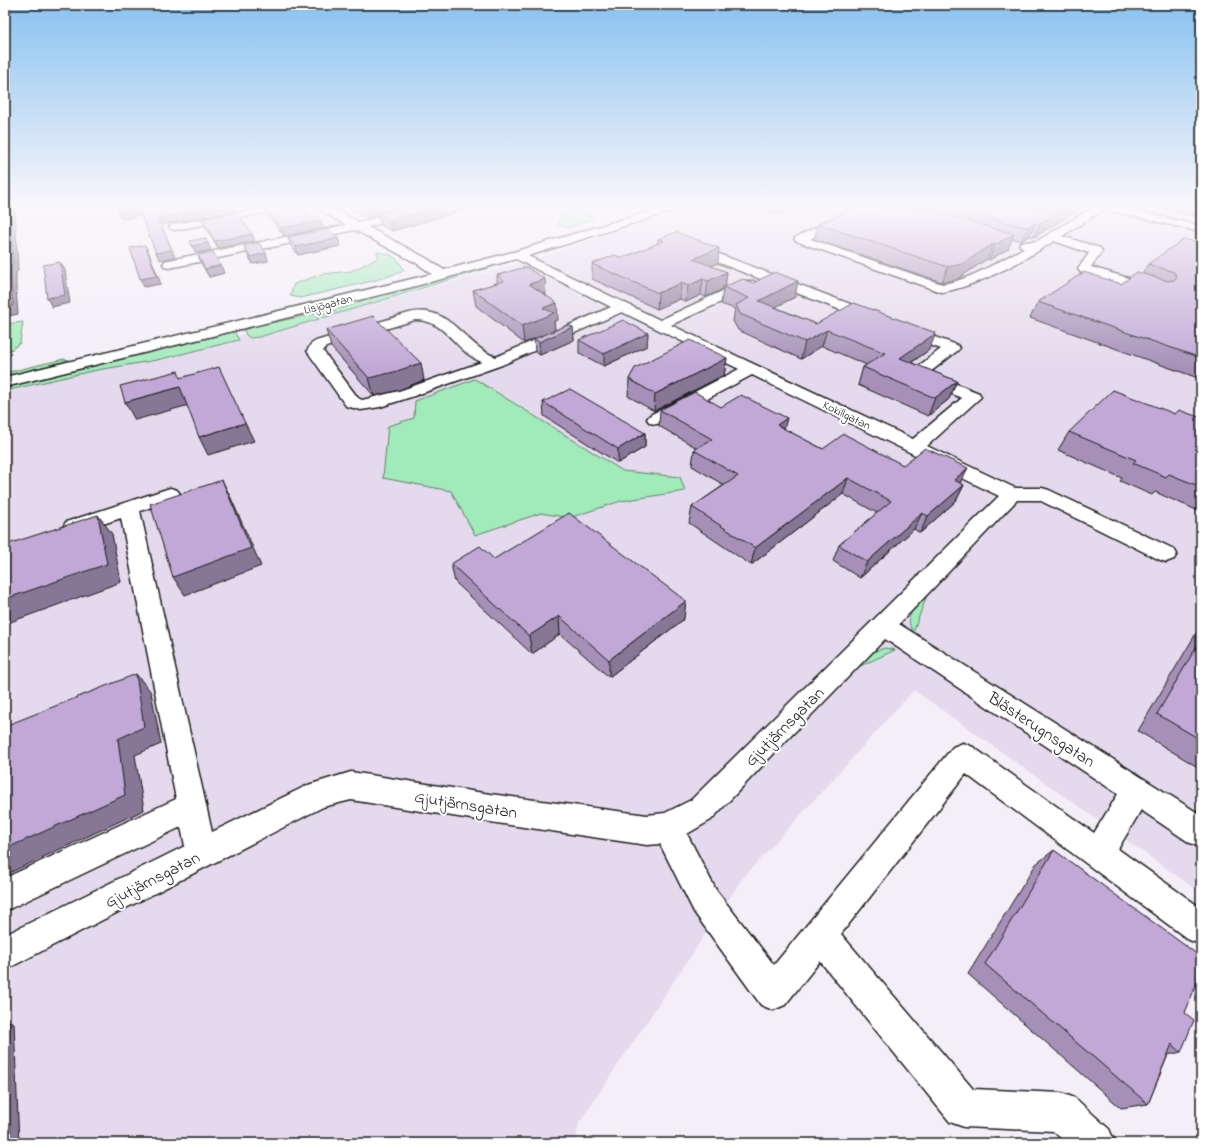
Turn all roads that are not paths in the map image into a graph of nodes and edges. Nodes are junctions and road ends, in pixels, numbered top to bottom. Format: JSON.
{"nodes":[{"id":1,"x":182,"y":262,"type":"edge"},
{"id":2,"x":423,"y":262,"type":"edge"},
{"id":3,"x":492,"y":262,"type":"edge"},
{"id":4,"x":533,"y":262,"type":"edge"},
{"id":5,"x":729,"y":262,"type":"edge"},
{"id":6,"x":865,"y":262,"type":"edge"},
{"id":7,"x":1007,"y":262,"type":"edge"},
{"id":8,"x":1089,"y":262,"type":"edge"},
{"id":9,"x":170,"y":264,"type":"dead end"},
{"id":10,"x":442,"y":275,"type":"junction"},
{"id":11,"x":767,"y":276,"type":"junction"},
{"id":12,"x":1159,"y":292,"type":"edge"},
{"id":13,"x":622,"y":307,"type":"junction"},
{"id":14,"x":660,"y":325,"type":"junction"},
{"id":15,"x":497,"y":362,"type":"junction"},
{"id":16,"x":752,"y":369,"type":"junction"},
{"id":17,"x":5,"y":382,"type":"edge"},
{"id":18,"x":656,"y":419,"type":"dead end"},
{"id":19,"x":915,"y":447,"type":"junction"},
{"id":20,"x":170,"y":494,"type":"dead end"},
{"id":21,"x":1012,"y":494,"type":"junction"},
{"id":22,"x":129,"y":508,"type":"junction"},
{"id":23,"x":56,"y":532,"type":"edge"},
{"id":24,"x":1166,"y":554,"type":"dead end"},
{"id":25,"x":883,"y":626,"type":"junction"},
{"id":26,"x":1137,"y":790,"type":"junction"},
{"id":27,"x":191,"y":807,"type":"junction"},
{"id":28,"x":668,"y":828,"type":"junction"},
{"id":29,"x":1201,"y":832,"type":"edge"},
{"id":30,"x":202,"y":854,"type":"junction"},
{"id":31,"x":1098,"y":854,"type":"junction"},
{"id":32,"x":5,"y":895,"type":"edge"},
{"id":33,"x":1201,"y":928,"type":"edge"},
{"id":34,"x":820,"y":935,"type":"junction"},
{"id":35,"x":5,"y":953,"type":"edge"},
{"id":36,"x":1095,"y":1143,"type":"edge"}],
"edges":[{"from":1,"to":9,"type":"street"},
{"from":2,"to":10,"type":"street"},
{"from":3,"to":10,"type":"street","name":"Lisjögatan"},
{"from":4,"to":13,"type":"street","name":"Kokillgatan"},
{"from":5,"to":11,"type":"street"},
{"from":6,"to":7,"type":"street"},
{"from":8,"to":12,"type":"street"},
{"from":10,"to":17,"type":"street","name":"Lisjögatan"},
{"from":11,"to":14,"type":"street"},
{"from":11,"to":19,"type":"street"},
{"from":13,"to":14,"type":"street","name":"Kokillgatan"},
{"from":13,"to":15,"type":"street"},
{"from":14,"to":16,"type":"street","name":"Kokillgatan"},
{"from":15,"to":15,"type":"street"},
{"from":16,"to":18,"type":"street"},
{"from":16,"to":19,"type":"street","name":"Kokillgatan"},
{"from":19,"to":21,"type":"street","name":"Kokillgatan"},
{"from":20,"to":22,"type":"street"},
{"from":21,"to":24,"type":"street"},
{"from":21,"to":25,"type":"street"},
{"from":22,"to":23,"type":"street"},
{"from":22,"to":27,"type":"street"},
{"from":25,"to":26,"type":"street","name":"Blästerugnsgatan"},
{"from":25,"to":28,"type":"street","name":"Gjutjärnsgatan"},
{"from":26,"to":29,"type":"street","name":"Blästerugnsgatan"},
{"from":26,"to":31,"type":"street"},
{"from":27,"to":30,"type":"street"},
{"from":27,"to":32,"type":"street"},
{"from":28,"to":30,"type":"street","name":"Gjutjärnsgatan"},
{"from":28,"to":34,"type":"street"},
{"from":30,"to":35,"type":"street","name":"Gjutjärnsgatan"},
{"from":31,"to":33,"type":"street"},
{"from":31,"to":34,"type":"street"},
{"from":34,"to":36,"type":"street"}]}
